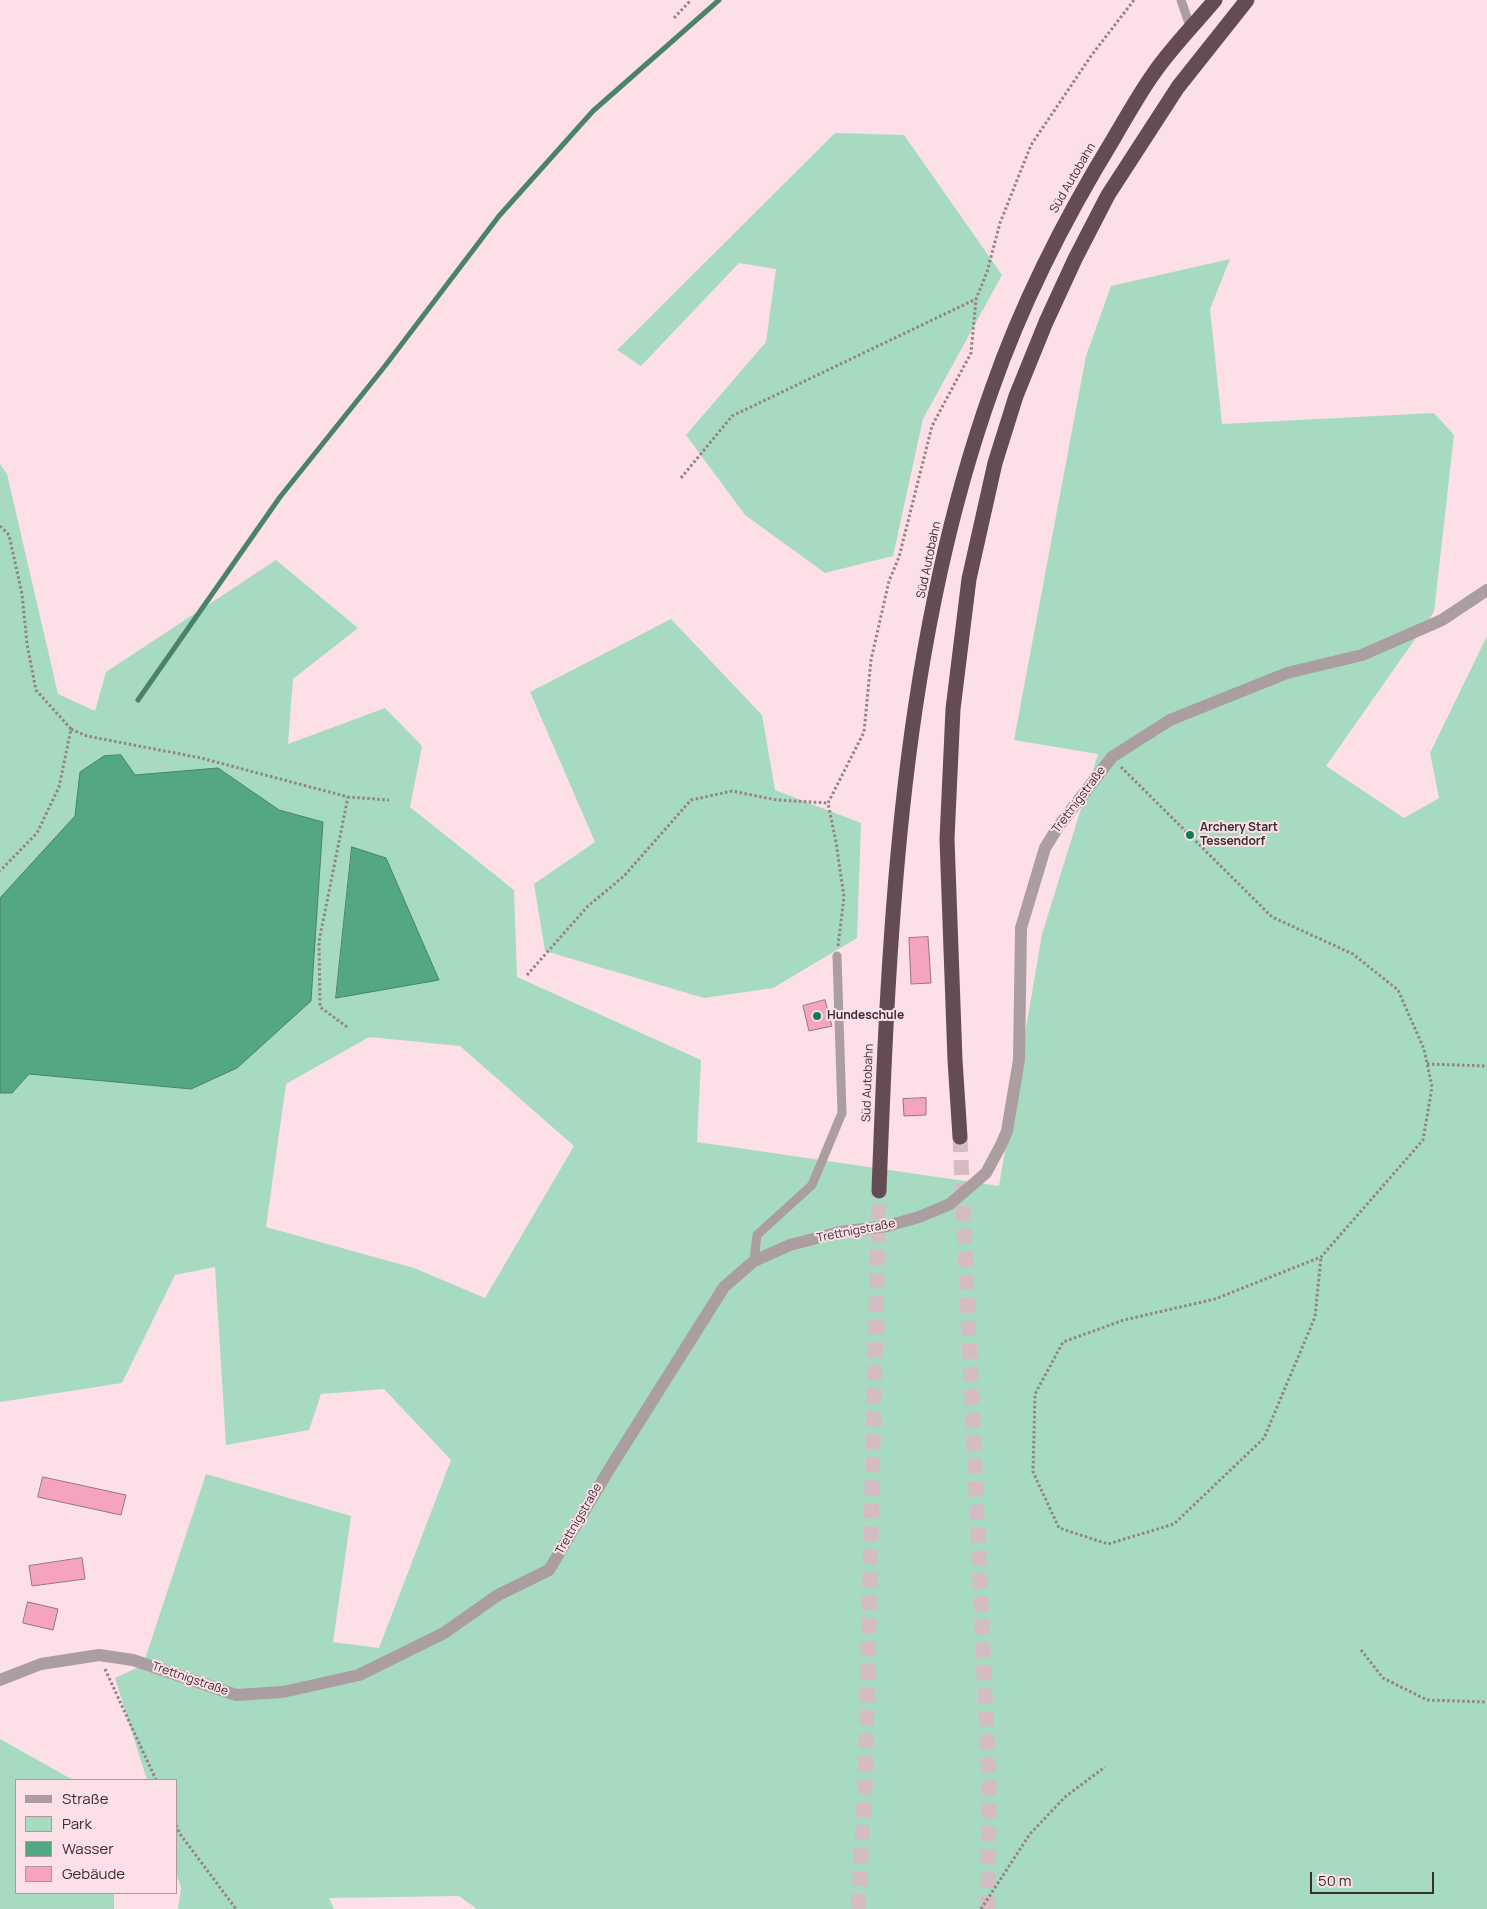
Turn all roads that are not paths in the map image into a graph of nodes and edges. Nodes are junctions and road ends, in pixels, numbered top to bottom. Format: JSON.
{"nodes":[{"id":1,"x":1181,"y":0,"type":"edge"},
{"id":2,"x":1215,"y":0,"type":"edge"},
{"id":3,"x":1247,"y":0,"type":"edge"},
{"id":4,"x":1191,"y":29,"type":"junction"},
{"id":5,"x":1487,"y":590,"type":"edge"},
{"id":6,"x":837,"y":956,"type":"road end"},
{"id":7,"x":960,"y":1137,"type":"tunnel mouth"},
{"id":8,"x":879,"y":1191,"type":"tunnel mouth"},
{"id":9,"x":754,"y":1261,"type":"junction"},
{"id":10,"x":0,"y":1680,"type":"edge"}],
"edges":[{"from":1,"to":4,"type":"lane"},
{"from":2,"to":4,"type":"highway","name":"Süd Autobahn"},
{"from":3,"to":7,"type":"highway"},
{"from":4,"to":8,"type":"highway","name":"Süd Autobahn"},
{"from":5,"to":9,"type":"street","name":"Trettnigstraße"},
{"from":6,"to":9,"type":"lane"},
{"from":9,"to":10,"type":"street","name":"Trettnigstraße"}]}
